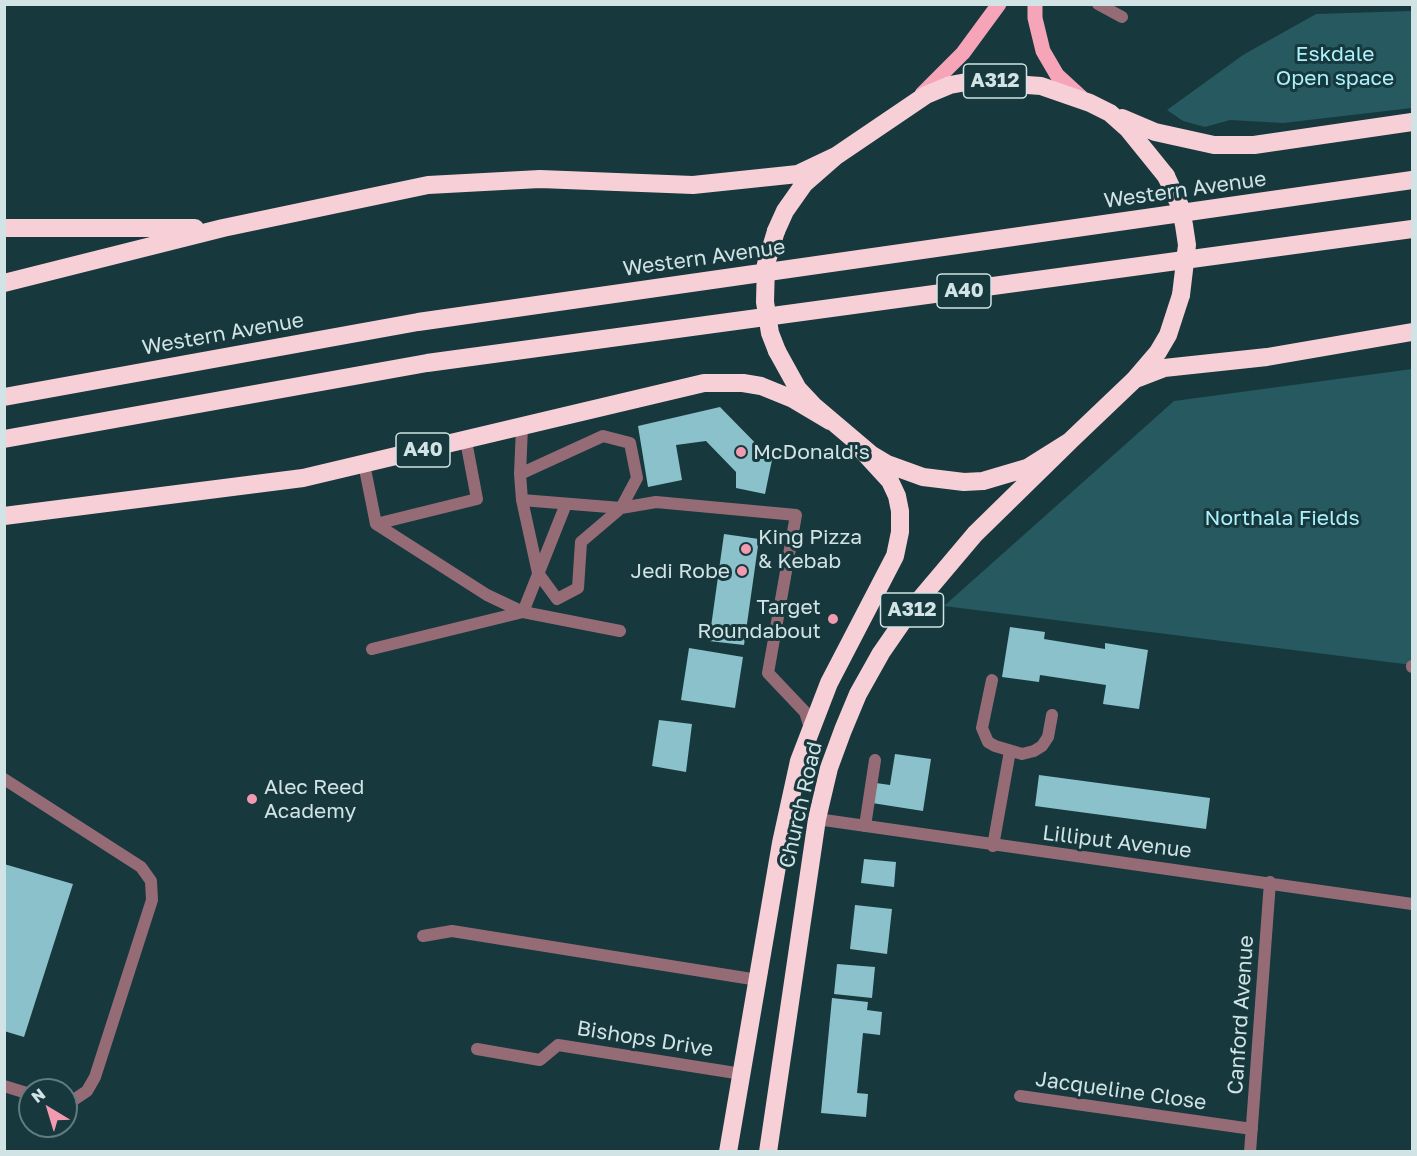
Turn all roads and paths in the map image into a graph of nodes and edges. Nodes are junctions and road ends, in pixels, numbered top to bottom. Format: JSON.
{"nodes":[{"id":1,"x":999,"y":4,"type":"edge"},
{"id":2,"x":1035,"y":4,"type":"edge"},
{"id":3,"x":1098,"y":4,"type":"edge"},
{"id":4,"x":1122,"y":17,"type":"dead end"},
{"id":5,"x":1090,"y":103,"type":"junction"},
{"id":6,"x":903,"y":109,"type":"junction"},
{"id":7,"x":1110,"y":113,"type":"junction"},
{"id":8,"x":1413,"y":122,"type":"edge"},
{"id":9,"x":836,"y":156,"type":"junction"},
{"id":10,"x":1413,"y":180,"type":"edge"},
{"id":11,"x":4,"y":228,"type":"edge"},
{"id":12,"x":223,"y":228,"type":"junction"},
{"id":13,"x":1413,"y":229,"type":"edge"},
{"id":14,"x":4,"y":283,"type":"edge"},
{"id":15,"x":1413,"y":332,"type":"edge"},
{"id":16,"x":1134,"y":380,"type":"junction"},
{"id":17,"x":4,"y":397,"type":"edge"},
{"id":18,"x":830,"y":422,"type":"junction"},
{"id":19,"x":522,"y":428,"type":"junction"},
{"id":20,"x":4,"y":439,"type":"edge"},
{"id":21,"x":466,"y":441,"type":"junction"},
{"id":22,"x":1070,"y":441,"type":"junction"},
{"id":23,"x":856,"y":444,"type":"junction"},
{"id":24,"x":364,"y":464,"type":"junction"},
{"id":25,"x":520,"y":474,"type":"junction"},
{"id":26,"x":522,"y":500,"type":"junction"},
{"id":27,"x":566,"y":504,"type":"junction"},
{"id":28,"x":621,"y":508,"type":"junction"},
{"id":29,"x":4,"y":516,"type":"edge"},
{"id":30,"x":376,"y":524,"type":"junction"},
{"id":31,"x":538,"y":573,"type":"junction"},
{"id":32,"x":524,"y":612,"type":"junction"},
{"id":33,"x":620,"y":631,"type":"dead end"},
{"id":34,"x":372,"y":650,"type":"dead end"},
{"id":35,"x":992,"y":680,"type":"dead end"},
{"id":36,"x":1052,"y":715,"type":"dead end"},
{"id":37,"x":810,"y":728,"type":"junction"},
{"id":38,"x":1010,"y":752,"type":"junction"},
{"id":39,"x":875,"y":760,"type":"dead end"},
{"id":40,"x":4,"y":779,"type":"edge"},
{"id":41,"x":817,"y":819,"type":"junction"},
{"id":42,"x":865,"y":826,"type":"junction"},
{"id":43,"x":993,"y":846,"type":"junction"},
{"id":44,"x":1270,"y":882,"type":"junction"},
{"id":45,"x":1413,"y":904,"type":"edge"},
{"id":46,"x":423,"y":936,"type":"dead end"},
{"id":47,"x":758,"y":980,"type":"junction"},
{"id":48,"x":477,"y":1049,"type":"dead end"},
{"id":49,"x":742,"y":1074,"type":"junction"},
{"id":50,"x":1020,"y":1096,"type":"dead end"},
{"id":51,"x":78,"y":1097,"type":"edge"},
{"id":52,"x":1252,"y":1129,"type":"junction"},
{"id":53,"x":728,"y":1152,"type":"edge"},
{"id":54,"x":768,"y":1152,"type":"edge"},
{"id":55,"x":1250,"y":1152,"type":"edge"}],
"edges":[{"from":1,"to":6,"type":"main road","number":"A312"},
{"from":2,"to":5,"type":"main road","number":"A312"},
{"from":3,"to":4,"type":"street"},
{"from":5,"to":6,"type":"highway","number":"A312"},
{"from":5,"to":7,"type":"highway","number":"A312"},
{"from":6,"to":9,"type":"highway","number":"A312"},
{"from":7,"to":8,"type":"highway"},
{"from":7,"to":16,"type":"highway","number":"A312","bridge":true},
{"from":9,"to":12,"type":"highway"},
{"from":9,"to":18,"type":"highway","number":"A312","bridge":true},
{"from":10,"to":17,"type":"highway","name":"Western Avenue","number":"A40"},
{"from":11,"to":12,"type":"highway"},
{"from":12,"to":14,"type":"highway"},
{"from":13,"to":20,"type":"highway","number":"A40"},
{"from":15,"to":16,"type":"highway"},
{"from":16,"to":22,"type":"highway","number":"A312"},
{"from":18,"to":19,"type":"highway","number":"A40"},
{"from":18,"to":23,"type":"highway","number":"A312"},
{"from":19,"to":21,"type":"highway","number":"A40"},
{"from":19,"to":25,"type":"street"},
{"from":21,"to":24,"type":"highway","number":"A40"},
{"from":21,"to":30,"type":"street"},
{"from":22,"to":23,"type":"highway","number":"A312"},
{"from":22,"to":41,"type":"highway","name":"Church Road","number":"A312"},
{"from":23,"to":37,"type":"highway","name":"Church Road","number":"A312"},
{"from":24,"to":29,"type":"highway","number":"A40"},
{"from":24,"to":30,"type":"street"},
{"from":25,"to":26,"type":"street"},
{"from":25,"to":28,"type":"street"},
{"from":26,"to":27,"type":"street"},
{"from":26,"to":31,"type":"street"},
{"from":27,"to":28,"type":"street"},
{"from":27,"to":31,"type":"street"},
{"from":28,"to":31,"type":"street"},
{"from":28,"to":37,"type":"street"},
{"from":30,"to":32,"type":"street"},
{"from":31,"to":32,"type":"street"},
{"from":32,"to":33,"type":"street"},
{"from":32,"to":34,"type":"street"},
{"from":35,"to":38,"type":"street"},
{"from":36,"to":38,"type":"street"},
{"from":37,"to":47,"type":"highway","name":"Church Road","number":"A312"},
{"from":38,"to":43,"type":"street"},
{"from":39,"to":42,"type":"street"},
{"from":40,"to":51,"type":"street"},
{"from":41,"to":42,"type":"street","name":"Lilliput Avenue"},
{"from":41,"to":54,"type":"highway","name":"Church Road","number":"A312"},
{"from":42,"to":43,"type":"street","name":"Lilliput Avenue"},
{"from":43,"to":44,"type":"street","name":"Lilliput Avenue"},
{"from":44,"to":45,"type":"street","name":"Lilliput Avenue"},
{"from":44,"to":52,"type":"street","name":"Canford Avenue"},
{"from":46,"to":47,"type":"street"},
{"from":47,"to":49,"type":"highway","name":"Church Road","number":"A312"},
{"from":48,"to":49,"type":"street","name":"Bishops Drive"},
{"from":49,"to":53,"type":"highway","name":"Church Road","number":"A312"},
{"from":50,"to":52,"type":"street","name":"Jacqueline Close"},
{"from":52,"to":55,"type":"street","name":"Canford Avenue"}]}
